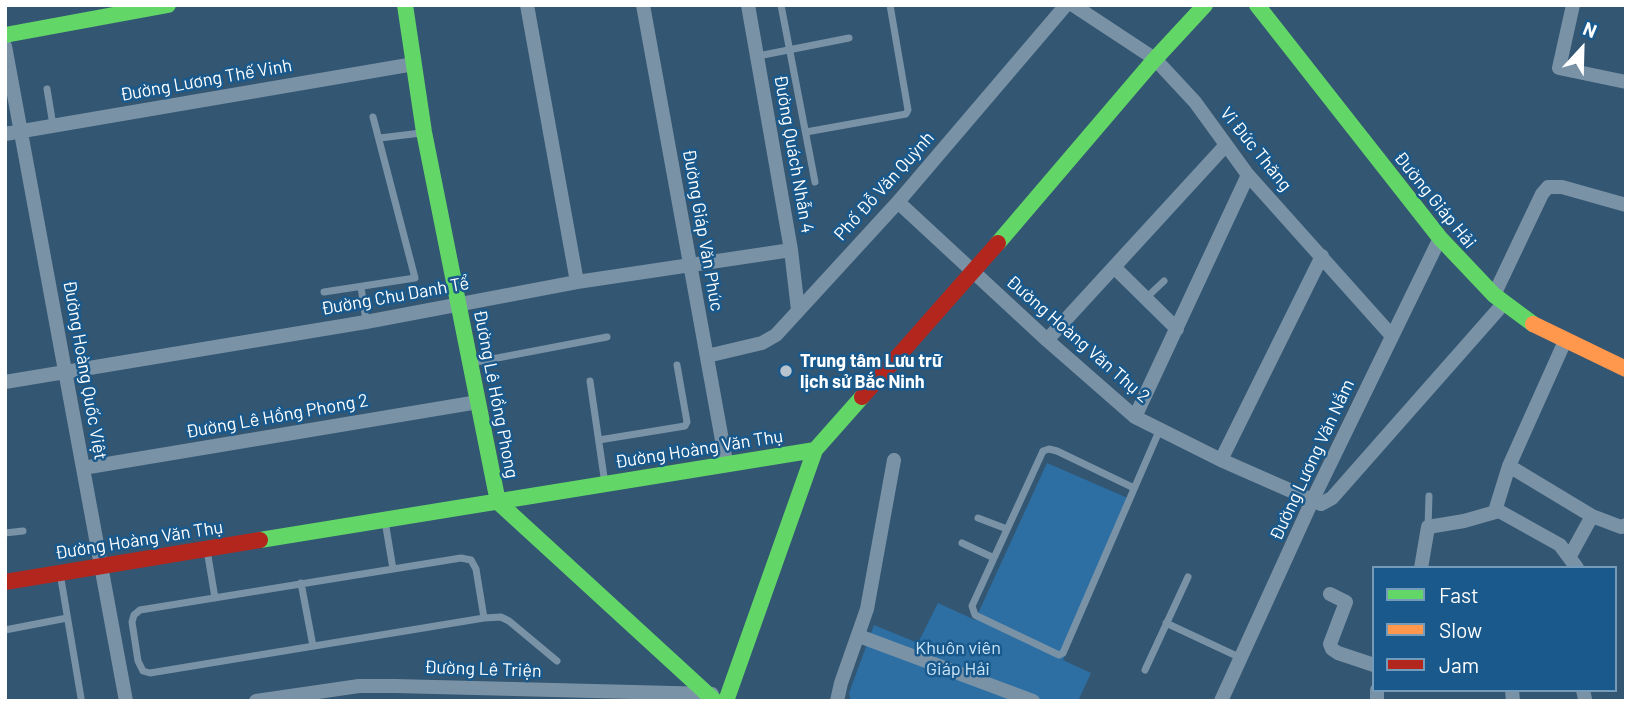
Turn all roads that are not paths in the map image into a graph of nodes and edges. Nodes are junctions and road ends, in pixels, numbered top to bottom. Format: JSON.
{"nodes":[{"id":1,"x":168,"y":5,"type":"edge"},
{"id":2,"x":405,"y":5,"type":"edge"},
{"id":3,"x":527,"y":5,"type":"edge"},
{"id":4,"x":643,"y":5,"type":"edge"},
{"id":5,"x":748,"y":5,"type":"edge"},
{"id":6,"x":781,"y":5,"type":"edge"},
{"id":7,"x":890,"y":5,"type":"edge"},
{"id":8,"x":1066,"y":5,"type":"edge"},
{"id":9,"x":1073,"y":5,"type":"edge"},
{"id":10,"x":1205,"y":5,"type":"edge"},
{"id":11,"x":1257,"y":5,"type":"edge"},
{"id":12,"x":1573,"y":5,"type":"edge"},
{"id":13,"x":5,"y":35,"type":"edge"},
{"id":14,"x":849,"y":38,"type":"dead end"},
{"id":15,"x":5,"y":46,"type":"edge"},
{"id":16,"x":790,"y":50,"type":"junction"},
{"id":17,"x":758,"y":56,"type":"junction"},
{"id":18,"x":1155,"y":59,"type":"junction"},
{"id":19,"x":414,"y":64,"type":"junction"},
{"id":20,"x":1626,"y":82,"type":"edge"},
{"id":21,"x":47,"y":89,"type":"dead end"},
{"id":22,"x":373,"y":117,"type":"dead end"},
{"id":23,"x":53,"y":125,"type":"junction"},
{"id":24,"x":21,"y":130,"type":"junction"},
{"id":25,"x":424,"y":132,"type":"junction"},
{"id":26,"x":806,"y":132,"type":"junction"},
{"id":27,"x":5,"y":134,"type":"edge"},
{"id":28,"x":380,"y":138,"type":"junction"},
{"id":29,"x":1225,"y":146,"type":"junction"},
{"id":30,"x":1248,"y":175,"type":"junction"},
{"id":31,"x":816,"y":182,"type":"dead end"},
{"id":32,"x":898,"y":202,"type":"junction"},
{"id":33,"x":1626,"y":205,"type":"edge"},
{"id":34,"x":1440,"y":238,"type":"junction"},
{"id":35,"x":791,"y":250,"type":"junction"},
{"id":36,"x":1322,"y":256,"type":"junction"},
{"id":37,"x":690,"y":266,"type":"junction"},
{"id":38,"x":1114,"y":267,"type":"junction"},
{"id":39,"x":974,"y":271,"type":"junction"},
{"id":40,"x":1164,"y":281,"type":"dead end"},
{"id":41,"x":577,"y":282,"type":"junction"},
{"id":42,"x":361,"y":287,"type":"junction"},
{"id":43,"x":324,"y":292,"type":"dead end"},
{"id":44,"x":1146,"y":299,"type":"junction"},
{"id":45,"x":1499,"y":299,"type":"junction"},
{"id":46,"x":459,"y":305,"type":"junction"},
{"id":47,"x":798,"y":310,"type":"junction"},
{"id":48,"x":366,"y":322,"type":"junction"},
{"id":49,"x":1177,"y":329,"type":"junction"},
{"id":50,"x":1392,"y":336,"type":"junction"},
{"id":51,"x":607,"y":337,"type":"dead end"},
{"id":52,"x":1046,"y":340,"type":"junction"},
{"id":53,"x":1565,"y":341,"type":"junction"},
{"id":54,"x":707,"y":356,"type":"junction"},
{"id":55,"x":470,"y":363,"type":"junction"},
{"id":56,"x":677,"y":365,"type":"dead end"},
{"id":57,"x":1624,"y":365,"type":"edge"},
{"id":58,"x":66,"y":373,"type":"junction"},
{"id":59,"x":590,"y":381,"type":"dead end"},
{"id":60,"x":5,"y":382,"type":"edge"},
{"id":61,"x":478,"y":402,"type":"junction"},
{"id":62,"x":1135,"y":417,"type":"junction"},
{"id":63,"x":1160,"y":429,"type":"junction"},
{"id":64,"x":599,"y":440,"type":"junction"},
{"id":65,"x":815,"y":450,"type":"junction"},
{"id":66,"x":894,"y":460,"type":"dead end"},
{"id":67,"x":1222,"y":460,"type":"junction"},
{"id":68,"x":726,"y":462,"type":"junction"},
{"id":69,"x":1509,"y":466,"type":"junction"},
{"id":70,"x":83,"y":468,"type":"junction"},
{"id":71,"x":605,"y":484,"type":"junction"},
{"id":72,"x":1134,"y":488,"type":"junction"},
{"id":73,"x":1429,"y":496,"type":"dead end"},
{"id":74,"x":1312,"y":501,"type":"junction"},
{"id":75,"x":498,"y":502,"type":"junction"},
{"id":76,"x":1495,"y":511,"type":"junction"},
{"id":77,"x":1592,"y":516,"type":"junction"},
{"id":78,"x":978,"y":518,"type":"dead end"},
{"id":79,"x":385,"y":520,"type":"junction"},
{"id":80,"x":1626,"y":525,"type":"edge"},
{"id":81,"x":1427,"y":527,"type":"junction"},
{"id":82,"x":1007,"y":529,"type":"junction"},
{"id":83,"x":23,"y":531,"type":"dead end"},
{"id":84,"x":5,"y":533,"type":"edge"},
{"id":85,"x":962,"y":544,"type":"dead end"},
{"id":86,"x":207,"y":549,"type":"junction"},
{"id":87,"x":994,"y":558,"type":"junction"},
{"id":88,"x":1574,"y":562,"type":"edge"},
{"id":89,"x":101,"y":565,"type":"junction"},
{"id":90,"x":1421,"y":566,"type":"edge"},
{"id":91,"x":393,"y":569,"type":"junction"},
{"id":92,"x":60,"y":572,"type":"junction"},
{"id":93,"x":1188,"y":577,"type":"dead end"},
{"id":94,"x":5,"y":582,"type":"edge"},
{"id":95,"x":302,"y":583,"type":"junction"},
{"id":96,"x":1330,"y":594,"type":"dead end"},
{"id":97,"x":215,"y":598,"type":"junction"},
{"id":98,"x":66,"y":618,"type":"junction"},
{"id":99,"x":484,"y":618,"type":"junction"},
{"id":100,"x":1166,"y":623,"type":"junction"},
{"id":101,"x":5,"y":630,"type":"edge"},
{"id":102,"x":859,"y":636,"type":"junction"},
{"id":103,"x":313,"y":646,"type":"junction"},
{"id":104,"x":1241,"y":659,"type":"junction"},
{"id":105,"x":557,"y":661,"type":"dead end"},
{"id":106,"x":1372,"y":664,"type":"edge"},
{"id":107,"x":1145,"y":670,"type":"dead end"},
{"id":108,"x":357,"y":694,"type":"edge"},
{"id":109,"x":661,"y":697,"type":"edge"},
{"id":110,"x":720,"y":697,"type":"edge"},
{"id":111,"x":81,"y":698,"type":"dead end"},
{"id":112,"x":265,"y":700,"type":"edge"},
{"id":113,"x":126,"y":701,"type":"edge"},
{"id":114,"x":837,"y":701,"type":"edge"},
{"id":115,"x":1033,"y":701,"type":"edge"},
{"id":116,"x":1221,"y":701,"type":"edge"}],
"edges":[{"from":1,"to":13,"type":"street"},
{"from":2,"to":19,"type":"street","name":"Đường Lê Hồng Phong"},
{"from":3,"to":41,"type":"street"},
{"from":4,"to":37,"type":"street","name":"Đường Giáp Văn Phúc"},
{"from":5,"to":17,"type":"street","name":"Đường Quách Nhẫn 4"},
{"from":6,"to":16,"type":"lane"},
{"from":7,"to":26,"type":"lane"},
{"from":8,"to":32,"type":"street","name":"Phố Đỗ Văn Quỳnh"},
{"from":9,"to":18,"type":"street","name":"Vi Đức Thăng"},
{"from":10,"to":18,"type":"street"},
{"from":11,"to":34,"type":"street","name":"Đường Giáp Hải"},
{"from":12,"to":20,"type":"street"},
{"from":14,"to":16,"type":"lane"},
{"from":15,"to":24,"type":"street","name":"Đường Hoàng Quốc Việt"},
{"from":16,"to":17,"type":"lane"},
{"from":16,"to":26,"type":"lane"},
{"from":17,"to":35,"type":"street","name":"Đường Quách Nhẫn 4"},
{"from":18,"to":29,"type":"street","name":"Vi Đức Thăng"},
{"from":18,"to":39,"type":"street"},
{"from":19,"to":23,"type":"street","name":"Đường Lương Thế Vinh"},
{"from":19,"to":25,"type":"street","name":"Đường Lê Hồng Phong"},
{"from":21,"to":23,"type":"lane"},
{"from":22,"to":28,"type":"lane"},
{"from":23,"to":24,"type":"street","name":"Đường Lương Thế Vinh"},
{"from":24,"to":27,"type":"street","name":"Đường Lương Thế Vinh"},
{"from":24,"to":58,"type":"street","name":"Đường Hoàng Quốc Việt"},
{"from":25,"to":28,"type":"lane"},
{"from":25,"to":46,"type":"street","name":"Đường Lê Hồng Phong"},
{"from":26,"to":31,"type":"lane"},
{"from":28,"to":42,"type":"lane"},
{"from":29,"to":30,"type":"street","name":"Vi Đức Thăng"},
{"from":29,"to":38,"type":"street"},
{"from":30,"to":36,"type":"street","name":"Vi Đức Thăng"},
{"from":30,"to":49,"type":"street"},
{"from":32,"to":39,"type":"street","name":"Đường Hoàng Văn Thụ 2"},
{"from":32,"to":47,"type":"street","name":"Phố Đỗ Văn Quỳnh"},
{"from":33,"to":45,"type":"street"},
{"from":34,"to":45,"type":"street","name":"Đường Giáp Hải"},
{"from":34,"to":50,"type":"street","name":"Đường Lương Văn Nắm"},
{"from":35,"to":37,"type":"street","name":"Đường Chu Danh Tể"},
{"from":35,"to":47,"type":"street","name":"Đường Quách Nhẫn 4"},
{"from":36,"to":50,"type":"street","name":"Vi Đức Thăng"},
{"from":36,"to":67,"type":"street"},
{"from":37,"to":41,"type":"street","name":"Đường Chu Danh Tể"},
{"from":37,"to":54,"type":"street","name":"Đường Giáp Văn Phúc"},
{"from":38,"to":44,"type":"street"},
{"from":38,"to":52,"type":"street"},
{"from":39,"to":52,"type":"street","name":"Đường Hoàng Văn Thụ 2"},
{"from":39,"to":65,"type":"street"},
{"from":40,"to":44,"type":"lane"},
{"from":41,"to":46,"type":"street","name":"Đường Chu Danh Tể"},
{"from":42,"to":43,"type":"lane"},
{"from":42,"to":48,"type":"lane"},
{"from":44,"to":49,"type":"street"},
{"from":45,"to":53,"type":"street","name":"Đường Giáp Hải"},
{"from":45,"to":74,"type":"street"},
{"from":46,"to":48,"type":"street","name":"Đường Chu Danh Tể"},
{"from":46,"to":55,"type":"street","name":"Đường Lê Hồng Phong"},
{"from":47,"to":54,"type":"street","name":"Phố Đỗ Văn Quỳnh"},
{"from":48,"to":58,"type":"street","name":"Đường Chu Danh Tể"},
{"from":49,"to":62,"type":"street"},
{"from":50,"to":74,"type":"street","name":"Đường Lương Văn Nắm"},
{"from":51,"to":55,"type":"lane"},
{"from":52,"to":62,"type":"street","name":"Đường Hoàng Văn Thụ 2"},
{"from":53,"to":57,"type":"street","name":"Đường Giáp Hải"},
{"from":53,"to":69,"type":"street"},
{"from":54,"to":68,"type":"street","name":"Đường Giáp Văn Phúc"},
{"from":55,"to":61,"type":"street","name":"Đường Lê Hồng Phong"},
{"from":56,"to":64,"type":"lane"},
{"from":58,"to":60,"type":"street","name":"Đường Chu Danh Tể"},
{"from":58,"to":70,"type":"street","name":"Đường Hoàng Quốc Việt"},
{"from":59,"to":64,"type":"lane"},
{"from":61,"to":70,"type":"street","name":"Đường Lê Hồng Phong 2"},
{"from":61,"to":75,"type":"street","name":"Đường Lê Hồng Phong"},
{"from":62,"to":63,"type":"street","name":"Đường Hoàng Văn Thụ 2"},
{"from":63,"to":67,"type":"street","name":"Đường Hoàng Văn Thụ 2"},
{"from":63,"to":72,"type":"lane"},
{"from":64,"to":71,"type":"lane"},
{"from":65,"to":68,"type":"street","name":"Đường Hoàng Văn Thụ"},
{"from":65,"to":110,"type":"street"},
{"from":66,"to":102,"type":"street"},
{"from":67,"to":74,"type":"street","name":"Đường Hoàng Văn Thụ 2"},
{"from":68,"to":71,"type":"street","name":"Đường Hoàng Văn Thụ"},
{"from":69,"to":76,"type":"street"},
{"from":69,"to":77,"type":"street"},
{"from":70,"to":89,"type":"street","name":"Đường Hoàng Quốc Việt"},
{"from":71,"to":75,"type":"street","name":"Đường Hoàng Văn Thụ"},
{"from":72,"to":82,"type":"lane"},
{"from":72,"to":87,"type":"lane"},
{"from":73,"to":81,"type":"lane"},
{"from":74,"to":104,"type":"street","name":"Đường Lương Văn Nắm"},
{"from":75,"to":79,"type":"street","name":"Đường Hoàng Văn Thụ"},
{"from":75,"to":110,"type":"street","name":"Đường Lê Hồng Phong"},
{"from":76,"to":81,"type":"street"},
{"from":76,"to":88,"type":"street"},
{"from":77,"to":80,"type":"street"},
{"from":77,"to":88,"type":"street"},
{"from":78,"to":82,"type":"lane"},
{"from":79,"to":86,"type":"street","name":"Đường Hoàng Văn Thụ"},
{"from":79,"to":91,"type":"lane"},
{"from":81,"to":90,"type":"street"},
{"from":82,"to":87,"type":"lane"},
{"from":83,"to":84,"type":"lane"},
{"from":85,"to":87,"type":"lane"},
{"from":86,"to":89,"type":"street","name":"Đường Hoàng Văn Thụ"},
{"from":86,"to":97,"type":"lane"},
{"from":89,"to":92,"type":"street","name":"Đường Hoàng Văn Thụ"},
{"from":89,"to":113,"type":"street","name":"Đường Hoàng Quốc Việt"},
{"from":91,"to":95,"type":"lane"},
{"from":91,"to":99,"type":"lane"},
{"from":92,"to":94,"type":"street","name":"Đường Hoàng Văn Thụ"},
{"from":92,"to":98,"type":"lane"},
{"from":93,"to":100,"type":"lane"},
{"from":95,"to":97,"type":"lane"},
{"from":95,"to":103,"type":"lane"},
{"from":96,"to":106,"type":"street"},
{"from":97,"to":103,"type":"lane"},
{"from":98,"to":101,"type":"lane"},
{"from":98,"to":111,"type":"lane"},
{"from":99,"to":103,"type":"lane"},
{"from":99,"to":105,"type":"lane"},
{"from":100,"to":104,"type":"lane"},
{"from":100,"to":107,"type":"lane"},
{"from":102,"to":114,"type":"street"},
{"from":102,"to":115,"type":"street"},
{"from":104,"to":116,"type":"street","name":"Đường Lương Văn Nắm"},
{"from":108,"to":109,"type":"street","name":"Đường Lê Triện"},
{"from":108,"to":112,"type":"street","name":"Đường Lê Triện"},
{"from":109,"to":110,"type":"street","name":"Đường Lê Triện"}]}
